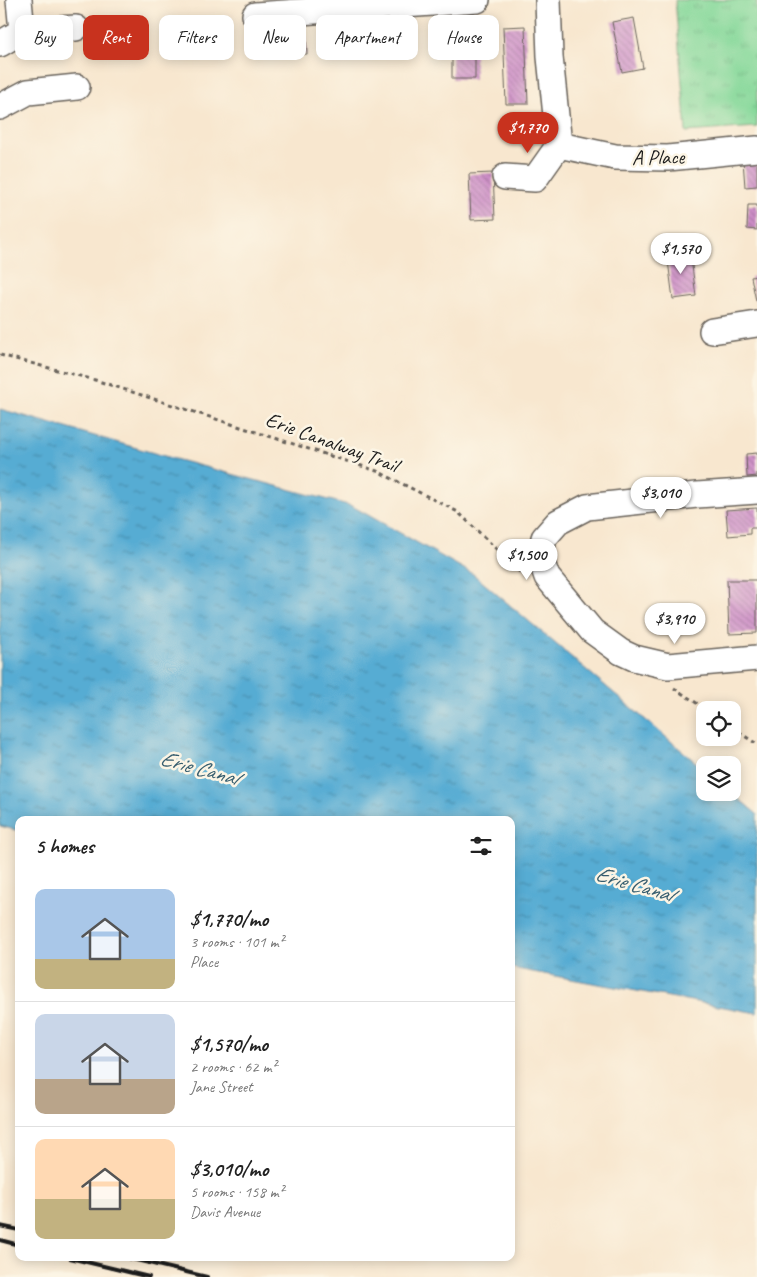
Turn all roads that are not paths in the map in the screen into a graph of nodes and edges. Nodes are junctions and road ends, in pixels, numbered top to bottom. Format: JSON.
{"nodes":[{"id":1,"x":19,"y":0,"type":"edge"},
{"id":2,"x":477,"y":0,"type":"edge"},
{"id":3,"x":548,"y":0,"type":"edge"},
{"id":4,"x":20,"y":15,"type":"edge"},
{"id":5,"x":255,"y":15,"type":"dead end"},
{"id":6,"x":73,"y":28,"type":"edge"},
{"id":7,"x":76,"y":28,"type":"dead end"},
{"id":8,"x":15,"y":35,"type":"edge"},
{"id":9,"x":0,"y":44,"type":"edge"},
{"id":10,"x":77,"y":87,"type":"dead end"},
{"id":11,"x":0,"y":107,"type":"edge"},
{"id":12,"x":559,"y":145,"type":"junction"},
{"id":13,"x":757,"y":149,"type":"edge"},
{"id":14,"x":505,"y":177,"type":"dead end"},
{"id":15,"x":757,"y":324,"type":"edge"},
{"id":16,"x":712,"y":331,"type":"dead end"},
{"id":17,"x":757,"y":491,"type":"edge"},
{"id":18,"x":757,"y":658,"type":"edge"}],
"edges":[{"from":1,"to":4,"type":"street"},
{"from":2,"to":5,"type":"street"},
{"from":3,"to":12,"type":"street"},
{"from":6,"to":7,"type":"street"},
{"from":8,"to":9,"type":"street"},
{"from":10,"to":11,"type":"street"},
{"from":12,"to":13,"type":"street","name":"A Place"},
{"from":12,"to":14,"type":"street"},
{"from":15,"to":16,"type":"street"},
{"from":17,"to":18,"type":"street"}]}
